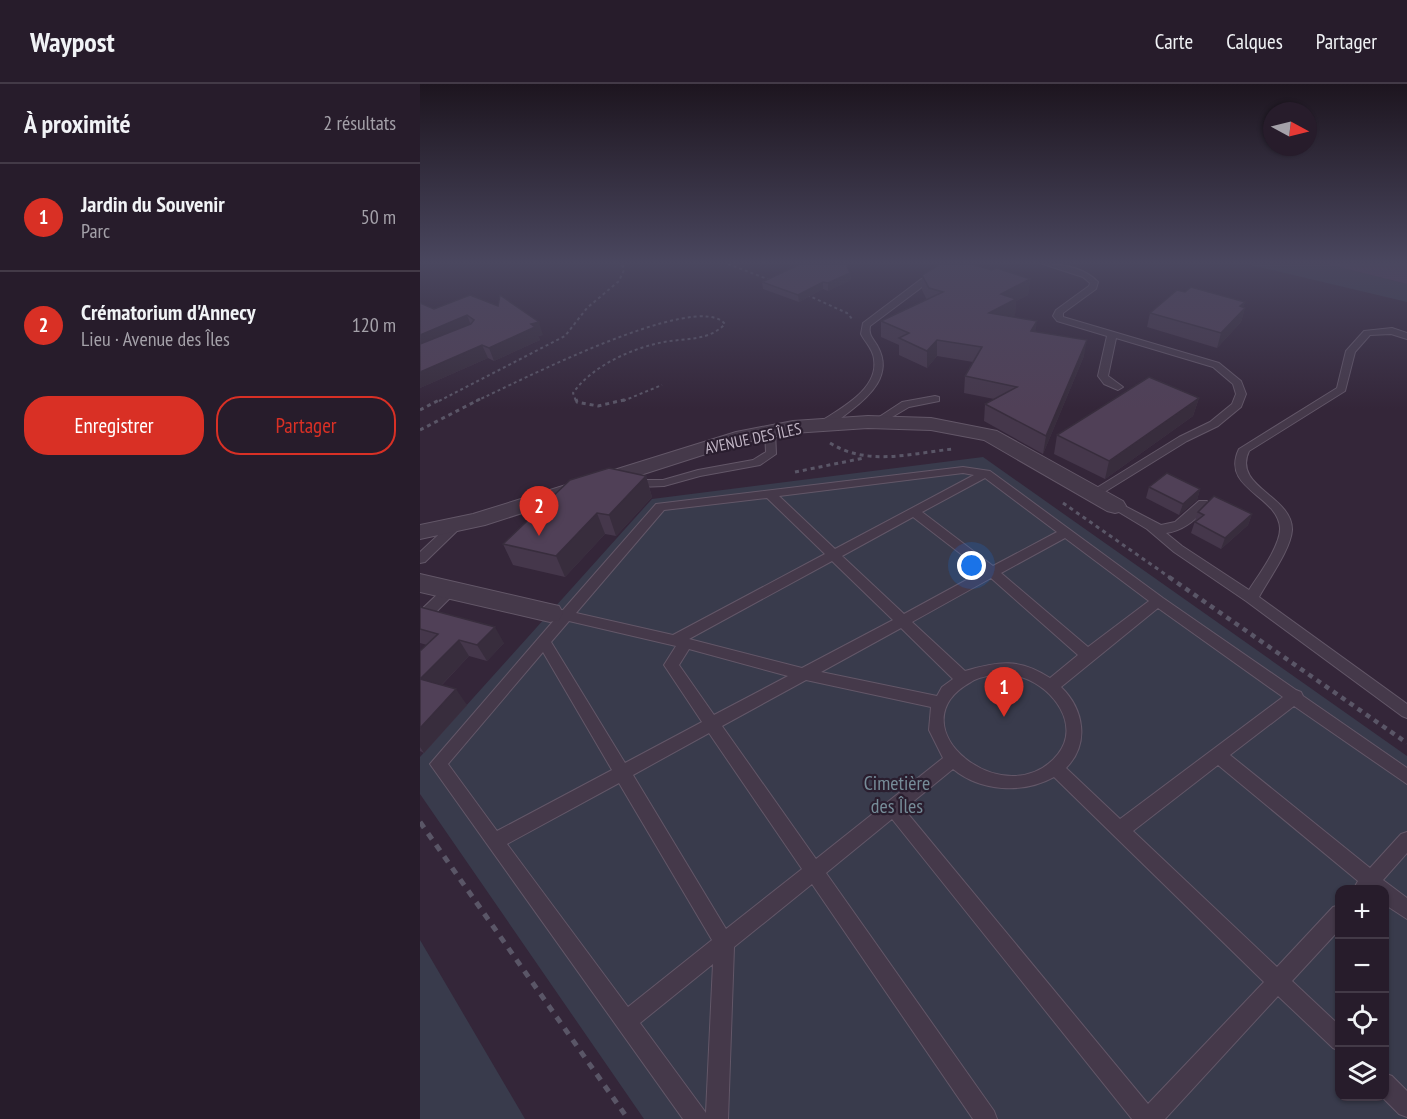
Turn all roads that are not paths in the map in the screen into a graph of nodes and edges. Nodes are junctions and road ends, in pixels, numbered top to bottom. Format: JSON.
{"nodes":[{"id":1,"x":881,"y":312,"type":"edge"},
{"id":2,"x":1059,"y":312,"type":"edge"},
{"id":3,"x":1112,"y":334,"type":"junction"},
{"id":4,"x":1407,"y":336,"type":"edge"},
{"id":5,"x":1118,"y":387,"type":"dead end"},
{"id":6,"x":935,"y":399,"type":"dead end"},
{"id":7,"x":878,"y":421,"type":"junction"},
{"id":8,"x":824,"y":424,"type":"junction"},
{"id":9,"x":770,"y":431,"type":"junction"},
{"id":10,"x":986,"y":473,"type":"junction"},
{"id":11,"x":633,"y":479,"type":"edge"},
{"id":12,"x":769,"y":493,"type":"junction"},
{"id":13,"x":1094,"y":494,"type":"junction"},
{"id":14,"x":1203,"y":504,"type":"edge"},
{"id":15,"x":1115,"y":506,"type":"joint"},
{"id":16,"x":914,"y":512,"type":"junction"},
{"id":17,"x":455,"y":526,"type":"junction"},
{"id":18,"x":1152,"y":527,"type":"junction"},
{"id":19,"x":420,"y":532,"type":"edge"},
{"id":20,"x":1066,"y":532,"type":"junction"},
{"id":21,"x":834,"y":555,"type":"junction"},
{"id":22,"x":420,"y":560,"type":"edge"},
{"id":23,"x":992,"y":572,"type":"junction"},
{"id":24,"x":420,"y":583,"type":"edge"},
{"id":25,"x":450,"y":590,"type":"junction"},
{"id":26,"x":1251,"y":598,"type":"junction"},
{"id":27,"x":1158,"y":601,"type":"junction"},
{"id":28,"x":558,"y":614,"type":"junction"},
{"id":29,"x":420,"y":619,"type":"edge"},
{"id":30,"x":903,"y":620,"type":"junction"},
{"id":31,"x":680,"y":641,"type":"junction"},
{"id":32,"x":543,"y":642,"type":"junction"},
{"id":33,"x":1088,"y":655,"type":"junction"},
{"id":34,"x":804,"y":674,"type":"junction"},
{"id":35,"x":962,"y":678,"type":"junction"},
{"id":36,"x":1052,"y":686,"type":"junction"},
{"id":37,"x":1296,"y":696,"type":"junction"},
{"id":38,"x":939,"y":703,"type":"junction"},
{"id":39,"x":1407,"y":712,"type":"edge"},
{"id":40,"x":712,"y":724,"type":"junction"},
{"id":41,"x":1218,"y":755,"type":"junction"},
{"id":42,"x":954,"y":759,"type":"junction"},
{"id":43,"x":1055,"y":768,"type":"junction"},
{"id":44,"x":622,"y":773,"type":"junction"},
{"id":45,"x":1407,"y":777,"type":"edge"},
{"id":46,"x":893,"y":808,"type":"junction"},
{"id":47,"x":1120,"y":830,"type":"junction"},
{"id":48,"x":1407,"y":840,"type":"edge"},
{"id":49,"x":496,"y":841,"type":"junction"},
{"id":50,"x":813,"y":872,"type":"junction"},
{"id":51,"x":1371,"y":885,"type":"edge"},
{"id":52,"x":1377,"y":885,"type":"edge"},
{"id":53,"x":1389,"y":898,"type":"edge"},
{"id":54,"x":1407,"y":910,"type":"edge"},
{"id":55,"x":1335,"y":919,"type":"edge"},
{"id":56,"x":723,"y":943,"type":"junction"},
{"id":57,"x":1277,"y":981,"type":"junction"},
{"id":58,"x":626,"y":1021,"type":"junction"},
{"id":59,"x":1335,"y":1036,"type":"edge"},
{"id":60,"x":1389,"y":1089,"type":"edge"},
{"id":61,"x":1407,"y":1106,"type":"edge"},
{"id":62,"x":698,"y":1119,"type":"edge"},
{"id":63,"x":717,"y":1119,"type":"edge"},
{"id":64,"x":986,"y":1119,"type":"edge"},
{"id":65,"x":1148,"y":1119,"type":"edge"}],
"edges":[{"from":1,"to":8,"type":"lane"},
{"from":2,"to":3,"type":"lane"},
{"from":3,"to":5,"type":"lane"},
{"from":3,"to":13,"type":"lane"},
{"from":4,"to":26,"type":"lane"},
{"from":6,"to":7,"type":"lane"},
{"from":7,"to":8,"type":"street","name":"AVENUE DES ÎLES"},
{"from":7,"to":13,"type":"street","name":"AVENUE DES ÎLES"},
{"from":8,"to":9,"type":"street","name":"AVENUE DES ÎLES"},
{"from":9,"to":11,"type":"lane"},
{"from":9,"to":17,"type":"street","name":"AVENUE DES ÎLES"},
{"from":10,"to":12,"type":"lane"},
{"from":10,"to":16,"type":"lane"},
{"from":10,"to":20,"type":"lane"},
{"from":12,"to":21,"type":"lane"},
{"from":12,"to":28,"type":"lane"},
{"from":13,"to":15,"type":"street","name":"AVENUE DES ÎLES"},
{"from":14,"to":18,"type":"lane"},
{"from":15,"to":18,"type":"lane"},
{"from":16,"to":21,"type":"lane"},
{"from":16,"to":23,"type":"lane"},
{"from":17,"to":19,"type":"street","name":"AVENUE DES ÎLES"},
{"from":17,"to":22,"type":"lane"},
{"from":18,"to":26,"type":"lane"},
{"from":20,"to":23,"type":"lane"},
{"from":20,"to":27,"type":"lane"},
{"from":21,"to":30,"type":"lane"},
{"from":21,"to":31,"type":"lane"},
{"from":23,"to":30,"type":"lane"},
{"from":23,"to":33,"type":"lane"},
{"from":24,"to":25,"type":"street"},
{"from":25,"to":28,"type":"street"},
{"from":25,"to":29,"type":"lane"},
{"from":26,"to":39,"type":"lane"},
{"from":27,"to":33,"type":"lane"},
{"from":27,"to":37,"type":"lane"},
{"from":28,"to":31,"type":"lane"},
{"from":28,"to":32,"type":"lane"},
{"from":30,"to":34,"type":"lane"},
{"from":30,"to":35,"type":"lane"},
{"from":31,"to":34,"type":"lane"},
{"from":31,"to":40,"type":"lane"},
{"from":32,"to":44,"type":"lane"},
{"from":32,"to":49,"type":"lane"},
{"from":33,"to":36,"type":"lane"},
{"from":34,"to":38,"type":"lane"},
{"from":34,"to":40,"type":"lane"},
{"from":35,"to":36,"type":"lane"},
{"from":35,"to":38,"type":"lane"},
{"from":36,"to":43,"type":"lane"},
{"from":37,"to":41,"type":"lane"},
{"from":37,"to":45,"type":"lane"},
{"from":38,"to":42,"type":"lane"},
{"from":40,"to":44,"type":"lane"},
{"from":40,"to":50,"type":"lane"},
{"from":41,"to":47,"type":"lane"},
{"from":41,"to":51,"type":"lane"},
{"from":42,"to":43,"type":"lane"},
{"from":42,"to":46,"type":"lane"},
{"from":43,"to":47,"type":"lane"},
{"from":44,"to":49,"type":"lane"},
{"from":44,"to":56,"type":"lane"},
{"from":46,"to":50,"type":"lane"},
{"from":46,"to":65,"type":"lane"},
{"from":47,"to":57,"type":"lane"},
{"from":48,"to":52,"type":"lane"},
{"from":49,"to":58,"type":"lane"},
{"from":50,"to":56,"type":"lane"},
{"from":50,"to":64,"type":"lane"},
{"from":53,"to":54,"type":"lane"},
{"from":55,"to":57,"type":"lane"},
{"from":56,"to":58,"type":"lane"},
{"from":56,"to":63,"type":"lane"},
{"from":57,"to":59,"type":"lane"},
{"from":57,"to":65,"type":"lane"},
{"from":58,"to":62,"type":"lane"},
{"from":60,"to":61,"type":"lane"}]}
